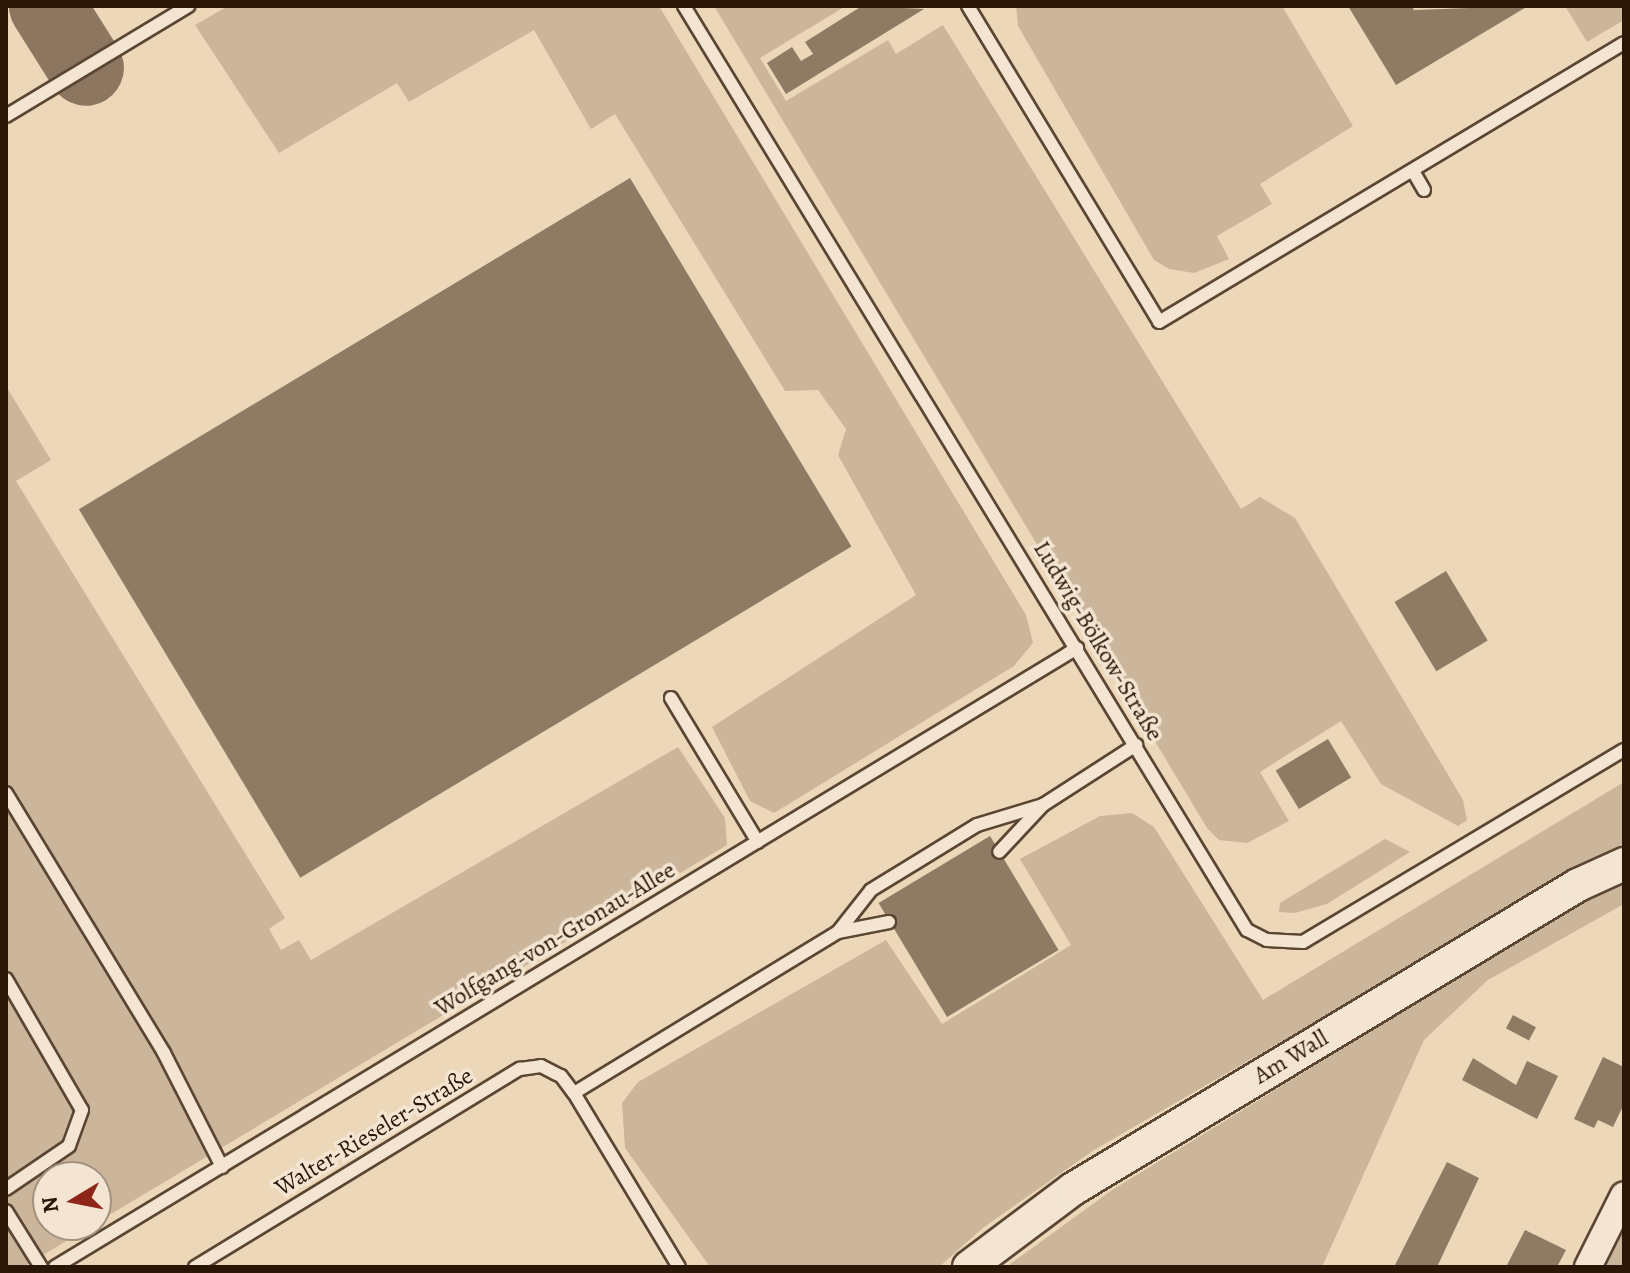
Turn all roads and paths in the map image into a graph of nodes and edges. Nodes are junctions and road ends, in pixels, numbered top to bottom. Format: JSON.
{"nodes":[{"id":1,"x":188,"y":6,"type":"edge"},
{"id":2,"x":684,"y":6,"type":"edge"},
{"id":3,"x":968,"y":6,"type":"edge"},
{"id":4,"x":1624,"y":43,"type":"edge"},
{"id":5,"x":6,"y":116,"type":"edge"},
{"id":6,"x":1413,"y":171,"type":"junction"},
{"id":7,"x":1424,"y":190,"type":"dead end"},
{"id":8,"x":1077,"y":648,"type":"junction"},
{"id":9,"x":671,"y":698,"type":"dead end"},
{"id":10,"x":1136,"y":745,"type":"junction"},
{"id":11,"x":1624,"y":750,"type":"edge"},
{"id":12,"x":6,"y":793,"type":"edge"},
{"id":13,"x":1043,"y":805,"type":"junction"},
{"id":14,"x":758,"y":842,"type":"junction"},
{"id":15,"x":999,"y":852,"type":"dead end"},
{"id":16,"x":1624,"y":864,"type":"edge"},
{"id":17,"x":889,"y":922,"type":"dead end"},
{"id":18,"x":838,"y":932,"type":"junction"},
{"id":19,"x":6,"y":979,"type":"edge"},
{"id":20,"x":574,"y":1093,"type":"junction"},
{"id":21,"x":222,"y":1167,"type":"junction"},
{"id":22,"x":6,"y":1189,"type":"edge"},
{"id":23,"x":1624,"y":1195,"type":"edge"},
{"id":24,"x":6,"y":1211,"type":"edge"},
{"id":25,"x":41,"y":1267,"type":"edge"},
{"id":26,"x":55,"y":1267,"type":"edge"},
{"id":27,"x":195,"y":1267,"type":"edge"},
{"id":28,"x":679,"y":1267,"type":"edge"},
{"id":29,"x":969,"y":1267,"type":"edge"},
{"id":30,"x":1588,"y":1267,"type":"edge"}],
"edges":[{"from":1,"to":5,"type":"lane"},
{"from":2,"to":8,"type":"lane","name":"Ludwig-Bölkow-Straße"},
{"from":3,"to":6,"type":"lane"},
{"from":4,"to":6,"type":"lane"},
{"from":6,"to":7,"type":"lane"},
{"from":8,"to":10,"type":"lane","name":"Ludwig-Bölkow-Straße"},
{"from":8,"to":14,"type":"lane","name":"Wolfgang-von-Gronau-Allee"},
{"from":9,"to":14,"type":"lane"},
{"from":10,"to":11,"type":"lane","name":"Ludwig-Bölkow-Straße"},
{"from":10,"to":13,"type":"lane"},
{"from":12,"to":21,"type":"lane"},
{"from":13,"to":15,"type":"lane"},
{"from":13,"to":18,"type":"lane"},
{"from":14,"to":21,"type":"lane","name":"Wolfgang-von-Gronau-Allee"},
{"from":16,"to":29,"type":"street","name":"Am Wall"},
{"from":17,"to":18,"type":"lane"},
{"from":18,"to":20,"type":"lane"},
{"from":19,"to":22,"type":"lane"},
{"from":20,"to":27,"type":"lane","name":"Walter-Rieseler-Straße"},
{"from":20,"to":28,"type":"lane","name":"Walter-Rieseler-Straße"},
{"from":21,"to":26,"type":"lane","name":"Wolfgang-von-Gronau-Allee"},
{"from":23,"to":30,"type":"street"},
{"from":24,"to":25,"type":"lane"}]}
